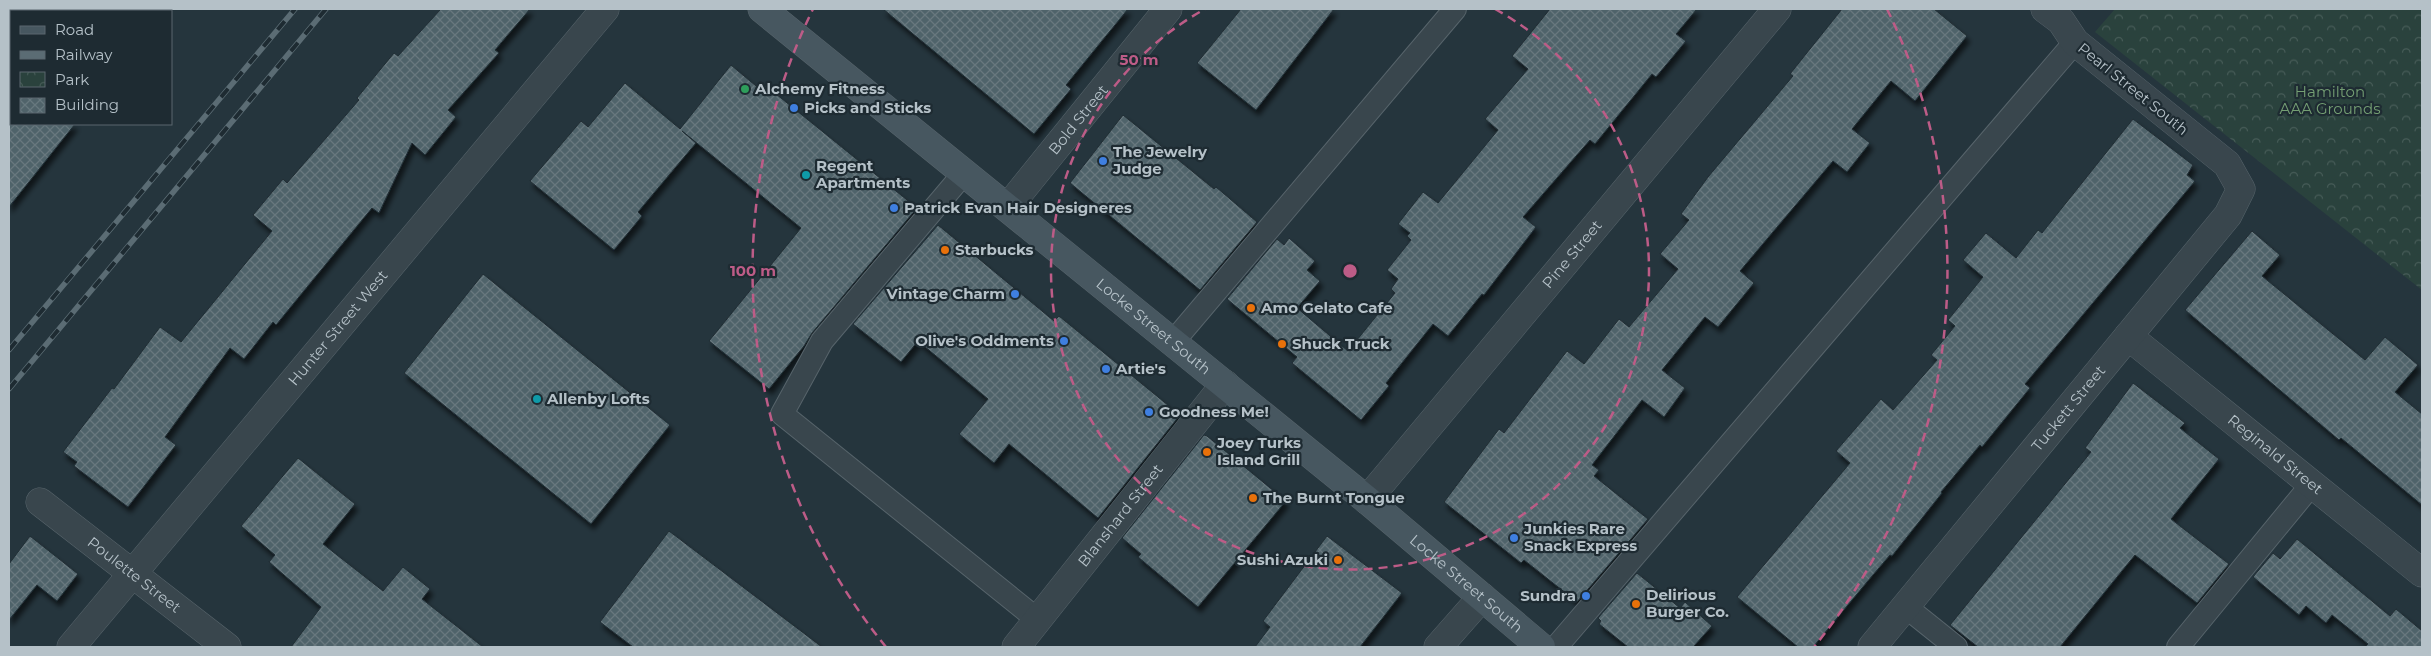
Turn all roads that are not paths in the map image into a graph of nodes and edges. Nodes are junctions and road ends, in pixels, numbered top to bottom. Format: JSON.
{"nodes":[{"id":1,"x":605,"y":9,"type":"edge"},
{"id":2,"x":762,"y":9,"type":"edge"},
{"id":3,"x":1168,"y":9,"type":"edge"},
{"id":4,"x":1455,"y":9,"type":"edge"},
{"id":5,"x":1777,"y":9,"type":"edge"},
{"id":6,"x":2045,"y":9,"type":"edge"},
{"id":7,"x":2075,"y":42,"type":"junction"},
{"id":8,"x":2227,"y":164,"type":"joint"},
{"id":9,"x":964,"y":172,"type":"junction"},
{"id":10,"x":1008,"y":207,"type":"junction"},
{"id":11,"x":2128,"y":336,"type":"junction"},
{"id":12,"x":1173,"y":342,"type":"junction"},
{"id":13,"x":1225,"y":384,"type":"junction"},
{"id":14,"x":2312,"y":484,"type":"junction"},
{"id":15,"x":1367,"y":500,"type":"junction"},
{"id":16,"x":40,"y":502,"type":"dead end"},
{"id":17,"x":134,"y":572,"type":"junction"},
{"id":18,"x":2422,"y":573,"type":"edge"},
{"id":19,"x":1482,"y":597,"type":"junction"},
{"id":20,"x":1906,"y":606,"type":"junction"},
{"id":21,"x":1038,"y":620,"type":"junction"},
{"id":22,"x":70,"y":647,"type":"edge"},
{"id":23,"x":227,"y":647,"type":"edge"},
{"id":24,"x":1016,"y":647,"type":"edge"},
{"id":25,"x":1438,"y":647,"type":"edge"},
{"id":26,"x":1541,"y":647,"type":"edge"},
{"id":27,"x":1556,"y":647,"type":"edge"},
{"id":28,"x":1872,"y":647,"type":"edge"},
{"id":29,"x":1956,"y":647,"type":"edge"},
{"id":30,"x":2178,"y":647,"type":"edge"}],
"edges":[{"from":1,"to":17,"type":"street","name":"Hunter Street West"},
{"from":2,"to":9,"type":"street","name":"Locke Street South"},
{"from":3,"to":10,"type":"street","name":"Bold Street"},
{"from":4,"to":12,"type":"lane"},
{"from":5,"to":15,"type":"street","name":"Pine Street"},
{"from":6,"to":7,"type":"street","name":"Pearl Street South"},
{"from":7,"to":8,"type":"street","name":"Pearl Street South"},
{"from":7,"to":27,"type":"lane"},
{"from":8,"to":11,"type":"street","name":"Tuckett Street"},
{"from":9,"to":10,"type":"street","name":"Locke Street South"},
{"from":9,"to":21,"type":"lane"},
{"from":10,"to":12,"type":"street","name":"Locke Street South"},
{"from":11,"to":14,"type":"street","name":"Reginald Street"},
{"from":11,"to":20,"type":"street","name":"Tuckett Street"},
{"from":12,"to":13,"type":"street","name":"Locke Street South"},
{"from":13,"to":15,"type":"street","name":"Locke Street South"},
{"from":13,"to":21,"type":"street","name":"Blanshard Street"},
{"from":14,"to":18,"type":"street","name":"Reginald Street"},
{"from":14,"to":30,"type":"lane"},
{"from":15,"to":19,"type":"street","name":"Locke Street South"},
{"from":16,"to":17,"type":"street","name":"Poulette Street"},
{"from":17,"to":22,"type":"street","name":"Hunter Street West"},
{"from":17,"to":23,"type":"street","name":"Poulette Street"},
{"from":19,"to":25,"type":"street"},
{"from":19,"to":26,"type":"street","name":"Locke Street South"},
{"from":20,"to":28,"type":"street","name":"Tuckett Street"},
{"from":20,"to":29,"type":"lane"},
{"from":21,"to":24,"type":"street","name":"Blanshard Street"}]}
